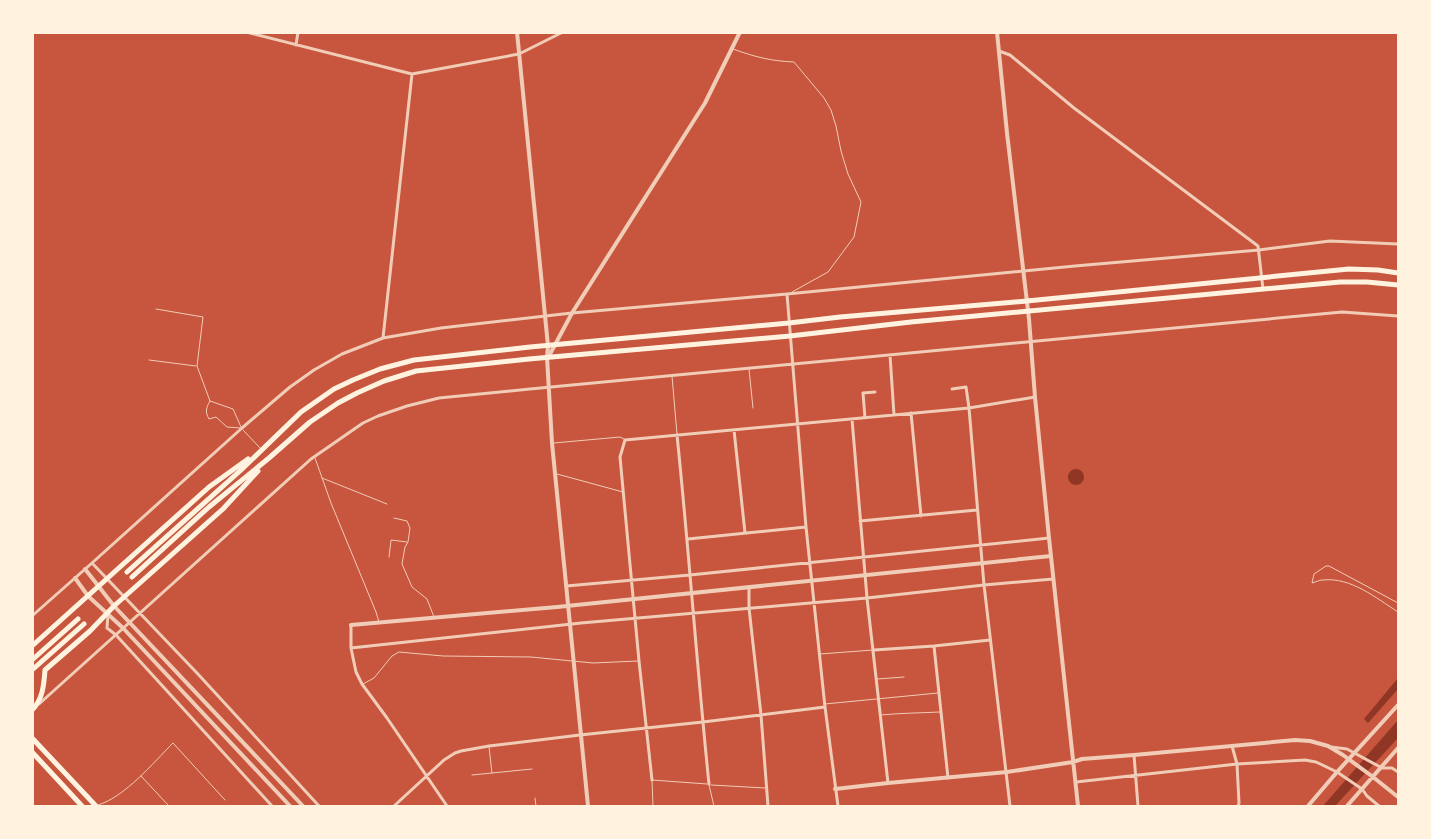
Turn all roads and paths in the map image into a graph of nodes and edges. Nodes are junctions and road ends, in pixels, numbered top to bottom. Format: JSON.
{"nodes":[{"id":1,"x":246,"y":32,"type":"edge"},
{"id":2,"x":298,"y":32,"type":"edge"},
{"id":3,"x":517,"y":32,"type":"edge"},
{"id":4,"x":563,"y":32,"type":"edge"},
{"id":5,"x":740,"y":32,"type":"edge"},
{"id":6,"x":997,"y":32,"type":"edge"},
{"id":7,"x":296,"y":45,"type":"junction"},
{"id":8,"x":732,"y":48,"type":"junction"},
{"id":9,"x":998,"y":51,"type":"junction"},
{"id":10,"x":519,"y":54,"type":"junction"},
{"id":11,"x":412,"y":74,"type":"junction"},
{"id":12,"x":1398,"y":244,"type":"edge"},
{"id":13,"x":1260,"y":250,"type":"junction"},
{"id":14,"x":1024,"y":271,"type":"junction"},
{"id":15,"x":1398,"y":273,"type":"edge"},
{"id":16,"x":1262,"y":279,"type":"junction"},
{"id":17,"x":1398,"y":285,"type":"edge"},
{"id":18,"x":1263,"y":290,"type":"junction"},
{"id":19,"x":787,"y":294,"type":"junction"},
{"id":20,"x":1027,"y":301,"type":"junction"},
{"id":21,"x":156,"y":309,"type":"dead end"},
{"id":22,"x":1029,"y":311,"type":"junction"},
{"id":23,"x":572,"y":313,"type":"junction"},
{"id":24,"x":1398,"y":316,"type":"edge"},
{"id":25,"x":545,"y":317,"type":"junction"},
{"id":26,"x":789,"y":323,"type":"junction"},
{"id":27,"x":790,"y":336,"type":"junction"},
{"id":28,"x":382,"y":338,"type":"junction"},
{"id":29,"x":1031,"y":342,"type":"junction"},
{"id":30,"x":555,"y":345,"type":"junction"},
{"id":31,"x":548,"y":346,"type":"junction"},
{"id":32,"x":890,"y":355,"type":"junction"},
{"id":33,"x":547,"y":358,"type":"junction"},
{"id":34,"x":149,"y":360,"type":"dead end"},
{"id":35,"x":792,"y":364,"type":"junction"},
{"id":36,"x":197,"y":366,"type":"junction"},
{"id":37,"x":749,"y":368,"type":"junction"},
{"id":38,"x":672,"y":375,"type":"junction"},
{"id":39,"x":549,"y":387,"type":"junction"},
{"id":40,"x":952,"y":389,"type":"dead end"},
{"id":41,"x":874,"y":392,"type":"dead end"},
{"id":42,"x":1035,"y":397,"type":"junction"},
{"id":43,"x":210,"y":400,"type":"junction"},
{"id":44,"x":752,"y":408,"type":"dead end"},
{"id":45,"x":969,"y":408,"type":"junction"},
{"id":46,"x":911,"y":414,"type":"junction"},
{"id":47,"x":894,"y":415,"type":"junction"},
{"id":48,"x":865,"y":418,"type":"junction"},
{"id":49,"x":852,"y":419,"type":"junction"},
{"id":50,"x":797,"y":423,"type":"junction"},
{"id":51,"x":242,"y":428,"type":"junction"},
{"id":52,"x":734,"y":430,"type":"junction"},
{"id":53,"x":677,"y":435,"type":"junction"},
{"id":54,"x":625,"y":440,"type":"junction"},
{"id":55,"x":552,"y":443,"type":"junction"},
{"id":56,"x":261,"y":450,"type":"junction"},
{"id":57,"x":314,"y":456,"type":"junction"},
{"id":58,"x":270,"y":458,"type":"junction"},
{"id":59,"x":555,"y":473,"type":"junction"},
{"id":60,"x":322,"y":478,"type":"junction"},
{"id":61,"x":624,"y":492,"type":"junction"},
{"id":62,"x":387,"y":504,"type":"dead end"},
{"id":63,"x":977,"y":510,"type":"junction"},
{"id":64,"x":921,"y":516,"type":"junction"},
{"id":65,"x":394,"y":518,"type":"dead end"},
{"id":66,"x":860,"y":522,"type":"junction"},
{"id":67,"x":806,"y":527,"type":"junction"},
{"id":68,"x":745,"y":534,"type":"junction"},
{"id":69,"x":1049,"y":538,"type":"junction"},
{"id":70,"x":688,"y":540,"type":"junction"},
{"id":71,"x":408,"y":542,"type":"junction"},
{"id":72,"x":980,"y":545,"type":"junction"},
{"id":73,"x":1051,"y":556,"type":"junction"},
{"id":74,"x":389,"y":557,"type":"dead end"},
{"id":75,"x":864,"y":557,"type":"junction"},
{"id":76,"x":810,"y":562,"type":"junction"},
{"id":77,"x":982,"y":563,"type":"junction"},
{"id":78,"x":92,"y":564,"type":"junction"},
{"id":79,"x":85,"y":569,"type":"junction"},
{"id":80,"x":127,"y":572,"type":"dead end"},
{"id":81,"x":865,"y":574,"type":"junction"},
{"id":82,"x":690,"y":575,"type":"junction"},
{"id":83,"x":132,"y":577,"type":"dead end"},
{"id":84,"x":75,"y":578,"type":"junction"},
{"id":85,"x":1053,"y":578,"type":"junction"},
{"id":86,"x":107,"y":579,"type":"junction"},
{"id":87,"x":632,"y":579,"type":"junction"},
{"id":88,"x":812,"y":580,"type":"junction"},
{"id":89,"x":984,"y":585,"type":"junction"},
{"id":90,"x":98,"y":586,"type":"junction"},
{"id":91,"x":566,"y":586,"type":"junction"},
{"id":92,"x":749,"y":587,"type":"junction"},
{"id":93,"x":692,"y":593,"type":"junction"},
{"id":94,"x":88,"y":596,"type":"junction"},
{"id":95,"x":124,"y":597,"type":"junction"},
{"id":96,"x":634,"y":598,"type":"junction"},
{"id":97,"x":867,"y":598,"type":"junction"},
{"id":98,"x":814,"y":602,"type":"junction"},
{"id":99,"x":1398,"y":603,"type":"edge"},
{"id":100,"x":114,"y":606,"type":"junction"},
{"id":101,"x":567,"y":606,"type":"junction"},
{"id":102,"x":749,"y":608,"type":"junction"},
{"id":103,"x":1398,"y":612,"type":"edge"},
{"id":104,"x":108,"y":614,"type":"junction"},
{"id":105,"x":140,"y":614,"type":"junction"},
{"id":106,"x":693,"y":614,"type":"junction"},
{"id":107,"x":32,"y":616,"type":"edge"},
{"id":108,"x":434,"y":618,"type":"junction"},
{"id":109,"x":635,"y":618,"type":"junction"},
{"id":110,"x":78,"y":619,"type":"dead end"},
{"id":111,"x":130,"y":622,"type":"junction"},
{"id":112,"x":379,"y":622,"type":"junction"},
{"id":113,"x":84,"y":624,"type":"dead end"},
{"id":114,"x":569,"y":624,"type":"junction"},
{"id":115,"x":351,"y":625,"type":"joint"},
{"id":116,"x":123,"y":628,"type":"junction"},
{"id":117,"x":116,"y":635,"type":"junction"},
{"id":118,"x":990,"y":640,"type":"junction"},
{"id":119,"x":32,"y":646,"type":"edge"},
{"id":120,"x":934,"y":646,"type":"junction"},
{"id":121,"x":351,"y":648,"type":"junction"},
{"id":122,"x":874,"y":650,"type":"junction"},
{"id":123,"x":819,"y":654,"type":"junction"},
{"id":124,"x":32,"y":660,"type":"edge"},
{"id":125,"x":572,"y":661,"type":"junction"},
{"id":126,"x":639,"y":661,"type":"junction"},
{"id":127,"x":32,"y":670,"type":"edge"},
{"id":128,"x":904,"y":677,"type":"dead end"},
{"id":129,"x":877,"y":680,"type":"junction"},
{"id":130,"x":362,"y":684,"type":"junction"},
{"id":131,"x":939,"y":693,"type":"junction"},
{"id":132,"x":879,"y":699,"type":"junction"},
{"id":133,"x":38,"y":704,"type":"junction"},
{"id":134,"x":824,"y":705,"type":"junction"},
{"id":135,"x":1398,"y":705,"type":"edge"},
{"id":136,"x":32,"y":710,"type":"edge"},
{"id":137,"x":941,"y":712,"type":"junction"},
{"id":138,"x":761,"y":715,"type":"junction"},
{"id":139,"x":881,"y":715,"type":"junction"},
{"id":140,"x":702,"y":722,"type":"junction"},
{"id":141,"x":646,"y":727,"type":"junction"},
{"id":142,"x":580,"y":735,"type":"junction"},
{"id":143,"x":32,"y":738,"type":"edge"},
{"id":144,"x":489,"y":746,"type":"junction"},
{"id":145,"x":1232,"y":746,"type":"junction"},
{"id":146,"x":1328,"y":746,"type":"junction"},
{"id":147,"x":1398,"y":748,"type":"edge"},
{"id":148,"x":32,"y":752,"type":"edge"},
{"id":149,"x":1355,"y":753,"type":"junction"},
{"id":150,"x":1134,"y":755,"type":"junction"},
{"id":151,"x":1350,"y":760,"type":"junction"},
{"id":152,"x":1073,"y":762,"type":"junction"},
{"id":153,"x":1237,"y":764,"type":"junction"},
{"id":154,"x":1382,"y":768,"type":"junction"},
{"id":155,"x":532,"y":769,"type":"dead end"},
{"id":156,"x":1007,"y":772,"type":"junction"},
{"id":157,"x":1337,"y":772,"type":"junction"},
{"id":158,"x":1398,"y":772,"type":"edge"},
{"id":159,"x":492,"y":773,"type":"junction"},
{"id":160,"x":472,"y":775,"type":"dead end"},
{"id":161,"x":140,"y":776,"type":"junction"},
{"id":162,"x":1136,"y":776,"type":"junction"},
{"id":163,"x":1373,"y":776,"type":"junction"},
{"id":164,"x":426,"y":777,"type":"junction"},
{"id":165,"x":948,"y":778,"type":"junction"},
{"id":166,"x":652,"y":780,"type":"junction"},
{"id":167,"x":1076,"y":782,"type":"junction"},
{"id":168,"x":888,"y":783,"type":"junction"},
{"id":169,"x":709,"y":784,"type":"junction"},
{"id":170,"x":767,"y":788,"type":"junction"},
{"id":171,"x":835,"y":789,"type":"junction"},
{"id":172,"x":1362,"y":789,"type":"junction"},
{"id":173,"x":1398,"y":797,"type":"edge"},
{"id":174,"x":535,"y":798,"type":"dead end"},
{"id":175,"x":226,"y":800,"type":"dead end"},
{"id":176,"x":82,"y":806,"type":"edge"},
{"id":177,"x":96,"y":806,"type":"edge"},
{"id":178,"x":170,"y":806,"type":"edge"},
{"id":179,"x":272,"y":806,"type":"edge"},
{"id":180,"x":290,"y":806,"type":"edge"},
{"id":181,"x":303,"y":806,"type":"edge"},
{"id":182,"x":319,"y":806,"type":"edge"},
{"id":183,"x":394,"y":806,"type":"edge"},
{"id":184,"x":447,"y":806,"type":"edge"},
{"id":185,"x":536,"y":806,"type":"edge"},
{"id":186,"x":588,"y":806,"type":"edge"},
{"id":187,"x":653,"y":806,"type":"edge"},
{"id":188,"x":714,"y":806,"type":"edge"},
{"id":189,"x":768,"y":806,"type":"edge"},
{"id":190,"x":838,"y":806,"type":"edge"},
{"id":191,"x":1010,"y":806,"type":"edge"},
{"id":192,"x":1078,"y":806,"type":"edge"},
{"id":193,"x":1138,"y":806,"type":"edge"},
{"id":194,"x":1238,"y":806,"type":"edge"},
{"id":195,"x":1308,"y":806,"type":"edge"},
{"id":196,"x":1347,"y":806,"type":"edge"},
{"id":197,"x":1379,"y":806,"type":"edge"}],
"edges":[{"from":1,"to":7,"type":"street"},
{"from":2,"to":7,"type":"street"},
{"from":3,"to":10,"type":"street"},
{"from":4,"to":10,"type":"street"},
{"from":5,"to":8,"type":"street"},
{"from":6,"to":9,"type":"street"},
{"from":7,"to":11,"type":"street"},
{"from":8,"to":19,"type":"lane"},
{"from":8,"to":23,"type":"street"},
{"from":9,"to":13,"type":"street"},
{"from":9,"to":14,"type":"street"},
{"from":10,"to":11,"type":"street"},
{"from":10,"to":25,"type":"street"},
{"from":11,"to":28,"type":"street"},
{"from":12,"to":13,"type":"street"},
{"from":13,"to":14,"type":"street"},
{"from":13,"to":16,"type":"street"},
{"from":14,"to":19,"type":"street"},
{"from":14,"to":20,"type":"street"},
{"from":15,"to":16,"type":"main road"},
{"from":16,"to":18,"type":"street"},
{"from":16,"to":20,"type":"main road"},
{"from":17,"to":18,"type":"main road"},
{"from":18,"to":22,"type":"main road"},
{"from":19,"to":23,"type":"street"},
{"from":19,"to":26,"type":"street"},
{"from":20,"to":22,"type":"street"},
{"from":20,"to":26,"type":"main road"},
{"from":21,"to":36,"type":"lane"},
{"from":22,"to":27,"type":"main road"},
{"from":22,"to":29,"type":"street"},
{"from":23,"to":25,"type":"street"},
{"from":23,"to":30,"type":"street"},
{"from":24,"to":29,"type":"street"},
{"from":25,"to":28,"type":"street"},
{"from":25,"to":31,"type":"street"},
{"from":26,"to":27,"type":"street"},
{"from":26,"to":30,"type":"main road"},
{"from":27,"to":33,"type":"main road"},
{"from":27,"to":35,"type":"street"},
{"from":28,"to":51,"type":"street"},
{"from":29,"to":32,"type":"street"},
{"from":29,"to":42,"type":"street"},
{"from":30,"to":31,"type":"main road"},
{"from":30,"to":33,"type":"street"},
{"from":31,"to":33,"type":"street"},
{"from":31,"to":56,"type":"main road"},
{"from":32,"to":35,"type":"street"},
{"from":32,"to":47,"type":"street"},
{"from":33,"to":39,"type":"street"},
{"from":33,"to":58,"type":"main road"},
{"from":34,"to":36,"type":"lane"},
{"from":35,"to":37,"type":"street"},
{"from":35,"to":50,"type":"street"},
{"from":36,"to":43,"type":"lane"},
{"from":37,"to":38,"type":"street"},
{"from":37,"to":44,"type":"lane"},
{"from":38,"to":39,"type":"street"},
{"from":38,"to":53,"type":"lane"},
{"from":39,"to":55,"type":"street"},
{"from":39,"to":57,"type":"street"},
{"from":40,"to":45,"type":"street"},
{"from":41,"to":48,"type":"street"},
{"from":42,"to":45,"type":"street"},
{"from":42,"to":69,"type":"street"},
{"from":43,"to":51,"type":"lane"},
{"from":43,"to":51,"type":"lane"},
{"from":45,"to":46,"type":"street"},
{"from":45,"to":63,"type":"street"},
{"from":46,"to":47,"type":"street"},
{"from":46,"to":64,"type":"street"},
{"from":47,"to":48,"type":"street"},
{"from":48,"to":49,"type":"street"},
{"from":49,"to":50,"type":"street"},
{"from":49,"to":66,"type":"street"},
{"from":50,"to":52,"type":"street"},
{"from":50,"to":67,"type":"street"},
{"from":51,"to":56,"type":"lane"},
{"from":51,"to":78,"type":"street"},
{"from":52,"to":53,"type":"street"},
{"from":52,"to":68,"type":"street"},
{"from":53,"to":54,"type":"street"},
{"from":53,"to":70,"type":"street"},
{"from":54,"to":55,"type":"lane"},
{"from":54,"to":61,"type":"street"},
{"from":55,"to":59,"type":"street"},
{"from":56,"to":58,"type":"lane"},
{"from":56,"to":80,"type":"main road"},
{"from":56,"to":86,"type":"main road"},
{"from":57,"to":60,"type":"lane"},
{"from":57,"to":105,"type":"street"},
{"from":58,"to":83,"type":"main road"},
{"from":58,"to":95,"type":"main road"},
{"from":59,"to":61,"type":"lane"},
{"from":59,"to":91,"type":"street"},
{"from":60,"to":62,"type":"lane"},
{"from":60,"to":112,"type":"lane"},
{"from":61,"to":87,"type":"street"},
{"from":63,"to":64,"type":"street"},
{"from":63,"to":72,"type":"street"},
{"from":64,"to":66,"type":"street"},
{"from":65,"to":71,"type":"lane"},
{"from":66,"to":75,"type":"street"},
{"from":67,"to":68,"type":"street"},
{"from":67,"to":76,"type":"street"},
{"from":68,"to":70,"type":"street"},
{"from":69,"to":72,"type":"street"},
{"from":69,"to":73,"type":"street"},
{"from":70,"to":82,"type":"street"},
{"from":71,"to":74,"type":"lane"},
{"from":71,"to":108,"type":"lane"},
{"from":72,"to":75,"type":"street"},
{"from":72,"to":77,"type":"street"},
{"from":73,"to":77,"type":"street"},
{"from":73,"to":85,"type":"street"},
{"from":75,"to":76,"type":"street"},
{"from":75,"to":81,"type":"street"},
{"from":76,"to":82,"type":"street"},
{"from":76,"to":88,"type":"street"},
{"from":77,"to":81,"type":"street"},
{"from":77,"to":89,"type":"street"},
{"from":78,"to":79,"type":"street"},
{"from":78,"to":86,"type":"street"},
{"from":79,"to":84,"type":"street"},
{"from":79,"to":90,"type":"street"},
{"from":81,"to":88,"type":"street"},
{"from":81,"to":97,"type":"street"},
{"from":82,"to":87,"type":"street"},
{"from":82,"to":93,"type":"street"},
{"from":84,"to":94,"type":"street"},
{"from":84,"to":107,"type":"street"},
{"from":85,"to":89,"type":"street"},
{"from":85,"to":152,"type":"street"},
{"from":86,"to":90,"type":"main road"},
{"from":86,"to":95,"type":"street"},
{"from":87,"to":91,"type":"street"},
{"from":87,"to":96,"type":"street"},
{"from":88,"to":92,"type":"street"},
{"from":88,"to":98,"type":"street"},
{"from":89,"to":97,"type":"street"},
{"from":89,"to":118,"type":"street"},
{"from":90,"to":94,"type":"main road"},
{"from":90,"to":100,"type":"street"},
{"from":91,"to":101,"type":"street"},
{"from":92,"to":93,"type":"street"},
{"from":92,"to":102,"type":"street"},
{"from":93,"to":96,"type":"street"},
{"from":93,"to":106,"type":"street"},
{"from":94,"to":104,"type":"street"},
{"from":94,"to":119,"type":"main road"},
{"from":95,"to":100,"type":"main road"},
{"from":95,"to":105,"type":"street"},
{"from":96,"to":101,"type":"street"},
{"from":96,"to":109,"type":"street"},
{"from":97,"to":98,"type":"street"},
{"from":97,"to":122,"type":"street"},
{"from":98,"to":102,"type":"street"},
{"from":98,"to":123,"type":"street"},
{"from":99,"to":103,"type":"lane"},
{"from":100,"to":104,"type":"main road"},
{"from":100,"to":111,"type":"street"},
{"from":101,"to":108,"type":"street"},
{"from":101,"to":114,"type":"street"},
{"from":102,"to":106,"type":"street"},
{"from":102,"to":138,"type":"street"},
{"from":104,"to":116,"type":"street"},
{"from":104,"to":117,"type":"street"},
{"from":104,"to":133,"type":"main road"},
{"from":105,"to":111,"type":"street"},
{"from":105,"to":182,"type":"street"},
{"from":106,"to":109,"type":"street"},
{"from":106,"to":140,"type":"street"},
{"from":108,"to":112,"type":"street"},
{"from":109,"to":114,"type":"street"},
{"from":109,"to":126,"type":"street"},
{"from":110,"to":124,"type":"main road"},
{"from":111,"to":116,"type":"street"},
{"from":111,"to":181,"type":"street"},
{"from":112,"to":115,"type":"street"},
{"from":113,"to":127,"type":"main road"},
{"from":114,"to":121,"type":"street"},
{"from":114,"to":125,"type":"street"},
{"from":115,"to":121,"type":"street"},
{"from":116,"to":117,"type":"street"},
{"from":116,"to":180,"type":"street"},
{"from":117,"to":133,"type":"street"},
{"from":117,"to":179,"type":"street"},
{"from":118,"to":120,"type":"street"},
{"from":118,"to":156,"type":"street"},
{"from":120,"to":122,"type":"street"},
{"from":120,"to":131,"type":"street"},
{"from":121,"to":130,"type":"street"},
{"from":122,"to":123,"type":"lane"},
{"from":122,"to":129,"type":"street"},
{"from":123,"to":134,"type":"street"},
{"from":125,"to":126,"type":"lane"},
{"from":125,"to":130,"type":"lane"},
{"from":125,"to":142,"type":"street"},
{"from":126,"to":141,"type":"street"},
{"from":128,"to":129,"type":"lane"},
{"from":129,"to":132,"type":"street"},
{"from":130,"to":164,"type":"street"},
{"from":131,"to":132,"type":"lane"},
{"from":131,"to":137,"type":"street"},
{"from":132,"to":134,"type":"lane"},
{"from":132,"to":139,"type":"street"},
{"from":133,"to":136,"type":"main road"},
{"from":134,"to":138,"type":"street"},
{"from":134,"to":171,"type":"street"},
{"from":135,"to":149,"type":"street"},
{"from":137,"to":139,"type":"lane"},
{"from":137,"to":165,"type":"street"},
{"from":138,"to":140,"type":"street"},
{"from":138,"to":170,"type":"street"},
{"from":139,"to":168,"type":"street"},
{"from":140,"to":141,"type":"street"},
{"from":140,"to":169,"type":"street"},
{"from":141,"to":142,"type":"street"},
{"from":141,"to":166,"type":"street"},
{"from":142,"to":144,"type":"street"},
{"from":142,"to":186,"type":"street"},
{"from":143,"to":177,"type":"main road"},
{"from":144,"to":159,"type":"lane"},
{"from":144,"to":164,"type":"street"},
{"from":145,"to":146,"type":"street"},
{"from":145,"to":150,"type":"street"},
{"from":145,"to":153,"type":"street"},
{"from":146,"to":149,"type":"street"},
{"from":146,"to":151,"type":"street"},
{"from":147,"to":154,"type":"street"},
{"from":148,"to":176,"type":"main road"},
{"from":149,"to":151,"type":"street"},
{"from":149,"to":154,"type":"street"},
{"from":150,"to":152,"type":"street"},
{"from":150,"to":162,"type":"street"},
{"from":151,"to":157,"type":"street"},
{"from":151,"to":163,"type":"street"},
{"from":152,"to":156,"type":"street"},
{"from":152,"to":167,"type":"street"},
{"from":153,"to":157,"type":"street"},
{"from":153,"to":162,"type":"street"},
{"from":153,"to":194,"type":"street"},
{"from":154,"to":158,"type":"street"},
{"from":154,"to":163,"type":"street"},
{"from":155,"to":159,"type":"lane"},
{"from":156,"to":165,"type":"street"},
{"from":156,"to":191,"type":"street"},
{"from":157,"to":172,"type":"street"},
{"from":157,"to":195,"type":"street"},
{"from":159,"to":160,"type":"lane"},
{"from":161,"to":175,"type":"lane"},
{"from":161,"to":177,"type":"lane"},
{"from":161,"to":178,"type":"lane"},
{"from":162,"to":167,"type":"street"},
{"from":162,"to":193,"type":"street"},
{"from":163,"to":172,"type":"street"},
{"from":163,"to":173,"type":"street"},
{"from":164,"to":183,"type":"street"},
{"from":164,"to":184,"type":"street"},
{"from":165,"to":168,"type":"street"},
{"from":166,"to":169,"type":"lane"},
{"from":166,"to":187,"type":"lane"},
{"from":167,"to":192,"type":"street"},
{"from":168,"to":171,"type":"street"},
{"from":169,"to":170,"type":"lane"},
{"from":169,"to":188,"type":"lane"},
{"from":170,"to":189,"type":"street"},
{"from":171,"to":190,"type":"street"},
{"from":172,"to":196,"type":"street"},
{"from":172,"to":197,"type":"street"},
{"from":174,"to":185,"type":"lane"}]}
